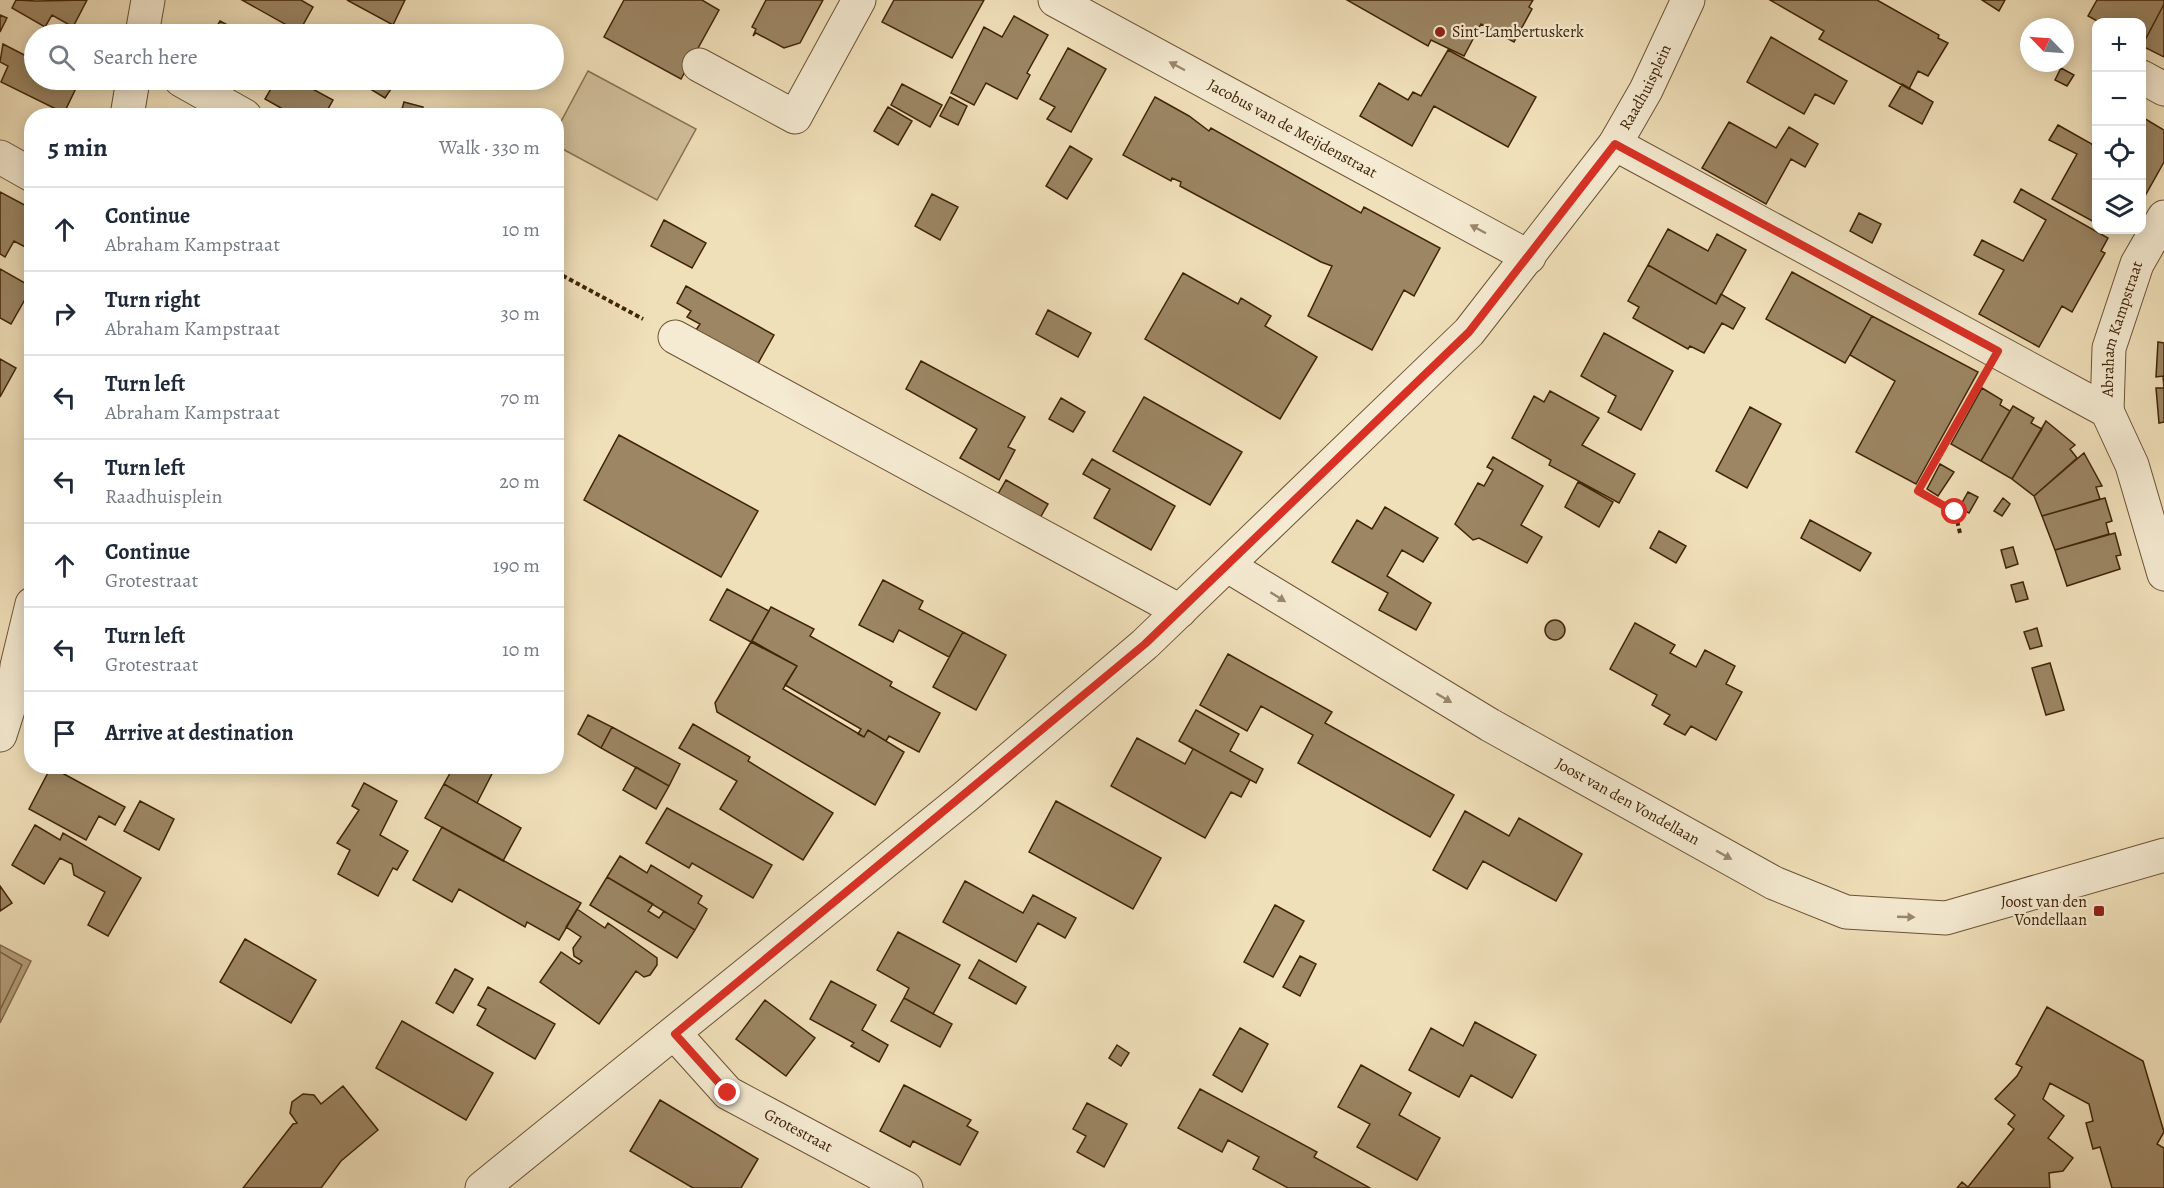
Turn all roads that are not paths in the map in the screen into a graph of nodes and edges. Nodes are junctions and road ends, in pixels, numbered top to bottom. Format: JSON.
{"nodes":[{"id":1,"x":148,"y":0,"type":"edge"},
{"id":2,"x":859,"y":0,"type":"edge"},
{"id":3,"x":1056,"y":0,"type":"edge"},
{"id":4,"x":1688,"y":0,"type":"edge"},
{"id":5,"x":144,"y":24,"type":"edge"},
{"id":6,"x":699,"y":65,"type":"dead end"},
{"id":7,"x":2146,"y":79,"type":"edge"},
{"id":8,"x":2164,"y":89,"type":"edge"},
{"id":9,"x":131,"y":90,"type":"edge"},
{"id":10,"x":199,"y":90,"type":"edge"},
{"id":11,"x":128,"y":108,"type":"edge"},
{"id":12,"x":231,"y":108,"type":"edge"},
{"id":13,"x":1615,"y":144,"type":"junction"},
{"id":14,"x":0,"y":157,"type":"edge"},
{"id":15,"x":24,"y":170,"type":"edge"},
{"id":16,"x":2164,"y":217,"type":"edge"},
{"id":17,"x":1529,"y":256,"type":"junction"},
{"id":18,"x":675,"y":337,"type":"road end"},
{"id":19,"x":2107,"y":411,"type":"junction"},
{"id":20,"x":1228,"y":566,"type":"junction"},
{"id":21,"x":2164,"y":574,"type":"edge"},
{"id":22,"x":1180,"y":611,"type":"junction"},
{"id":23,"x":24,"y":635,"type":"edge"},
{"id":24,"x":0,"y":735,"type":"edge"},
{"id":25,"x":2164,"y":855,"type":"edge"},
{"id":26,"x":675,"y":1034,"type":"junction"},
{"id":27,"x":482,"y":1188,"type":"edge"},
{"id":28,"x":906,"y":1188,"type":"edge"}],
"edges":[{"from":1,"to":5,"type":"street"},
{"from":2,"to":6,"type":"street"},
{"from":17,"to":3,"type":"street","name":"Jacobus van de Meijdenstraat","one_way":true},
{"from":4,"to":13,"type":"street","name":"Raadhuisplein"},
{"from":7,"to":8,"type":"street"},
{"from":9,"to":11,"type":"street"},
{"from":10,"to":12,"type":"street"},
{"from":13,"to":17,"type":"street","name":"Raadhuisplein"},
{"from":13,"to":19,"type":"street","name":"Abraham Kampstraat"},
{"from":14,"to":15,"type":"street"},
{"from":16,"to":19,"type":"street","name":"Abraham Kampstraat"},
{"from":17,"to":20,"type":"street"},
{"from":18,"to":22,"type":"street"},
{"from":19,"to":21,"type":"street","name":"Abraham Kampstraat"},
{"from":20,"to":22,"type":"street"},
{"from":20,"to":25,"type":"street","name":"Joost van den Vondellaan","one_way":true},
{"from":22,"to":26,"type":"street"},
{"from":23,"to":24,"type":"street"},
{"from":26,"to":27,"type":"street"},
{"from":26,"to":28,"type":"street","name":"Grotestraat"}]}
